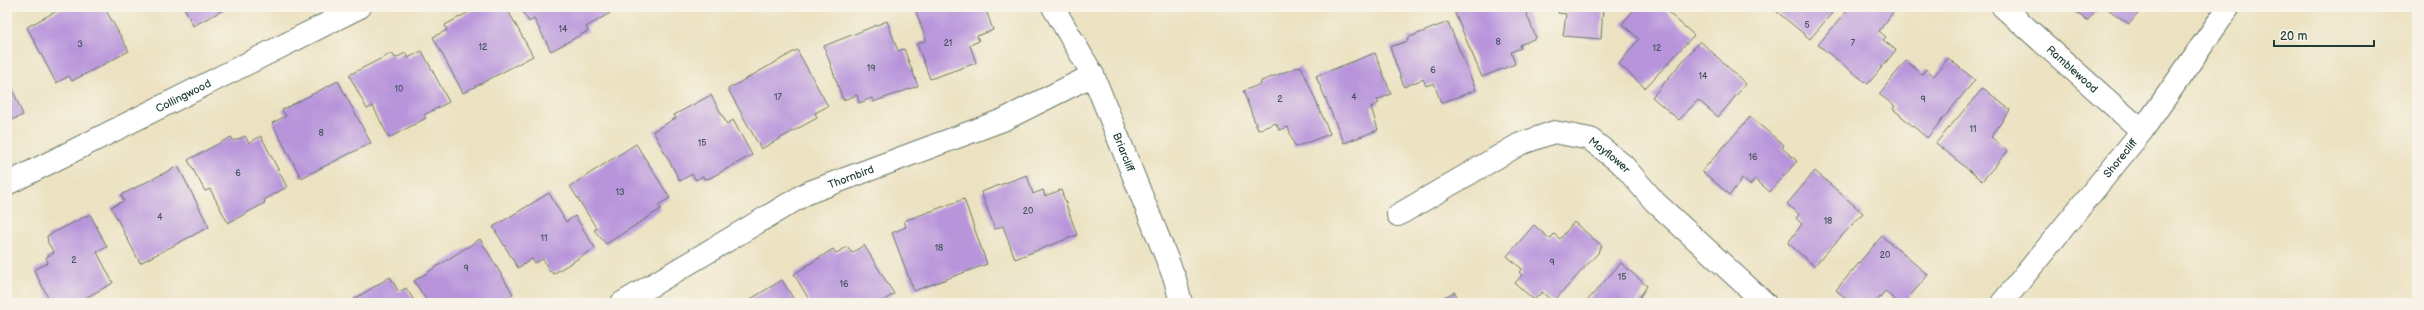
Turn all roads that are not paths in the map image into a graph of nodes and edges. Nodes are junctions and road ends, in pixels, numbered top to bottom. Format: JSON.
{"nodes":[{"id":1,"x":1053,"y":7,"type":"edge"},
{"id":2,"x":2003,"y":7,"type":"edge"},
{"id":3,"x":2229,"y":7,"type":"edge"},
{"id":4,"x":348,"y":10,"type":"edge"},
{"id":5,"x":1092,"y":75,"type":"junction"},
{"id":6,"x":2142,"y":131,"type":"junction"},
{"id":7,"x":7,"y":184,"type":"edge"},
{"id":8,"x":1398,"y":215,"type":"dead end"},
{"id":9,"x":622,"y":303,"type":"edge"},
{"id":10,"x":1181,"y":303,"type":"edge"},
{"id":11,"x":1766,"y":303,"type":"edge"},
{"id":12,"x":2002,"y":303,"type":"edge"}],
"edges":[{"from":1,"to":5,"type":"street","name":"Briarcliff"},
{"from":2,"to":6,"type":"street","name":"Ramblewood"},
{"from":3,"to":6,"type":"street","name":"Shorecliff"},
{"from":4,"to":7,"type":"street","name":"Collingwood"},
{"from":5,"to":9,"type":"street","name":"Thornbird"},
{"from":5,"to":10,"type":"street","name":"Briarcliff"},
{"from":6,"to":12,"type":"street","name":"Shorecliff"},
{"from":8,"to":11,"type":"street","name":"Mayflower"}]}
